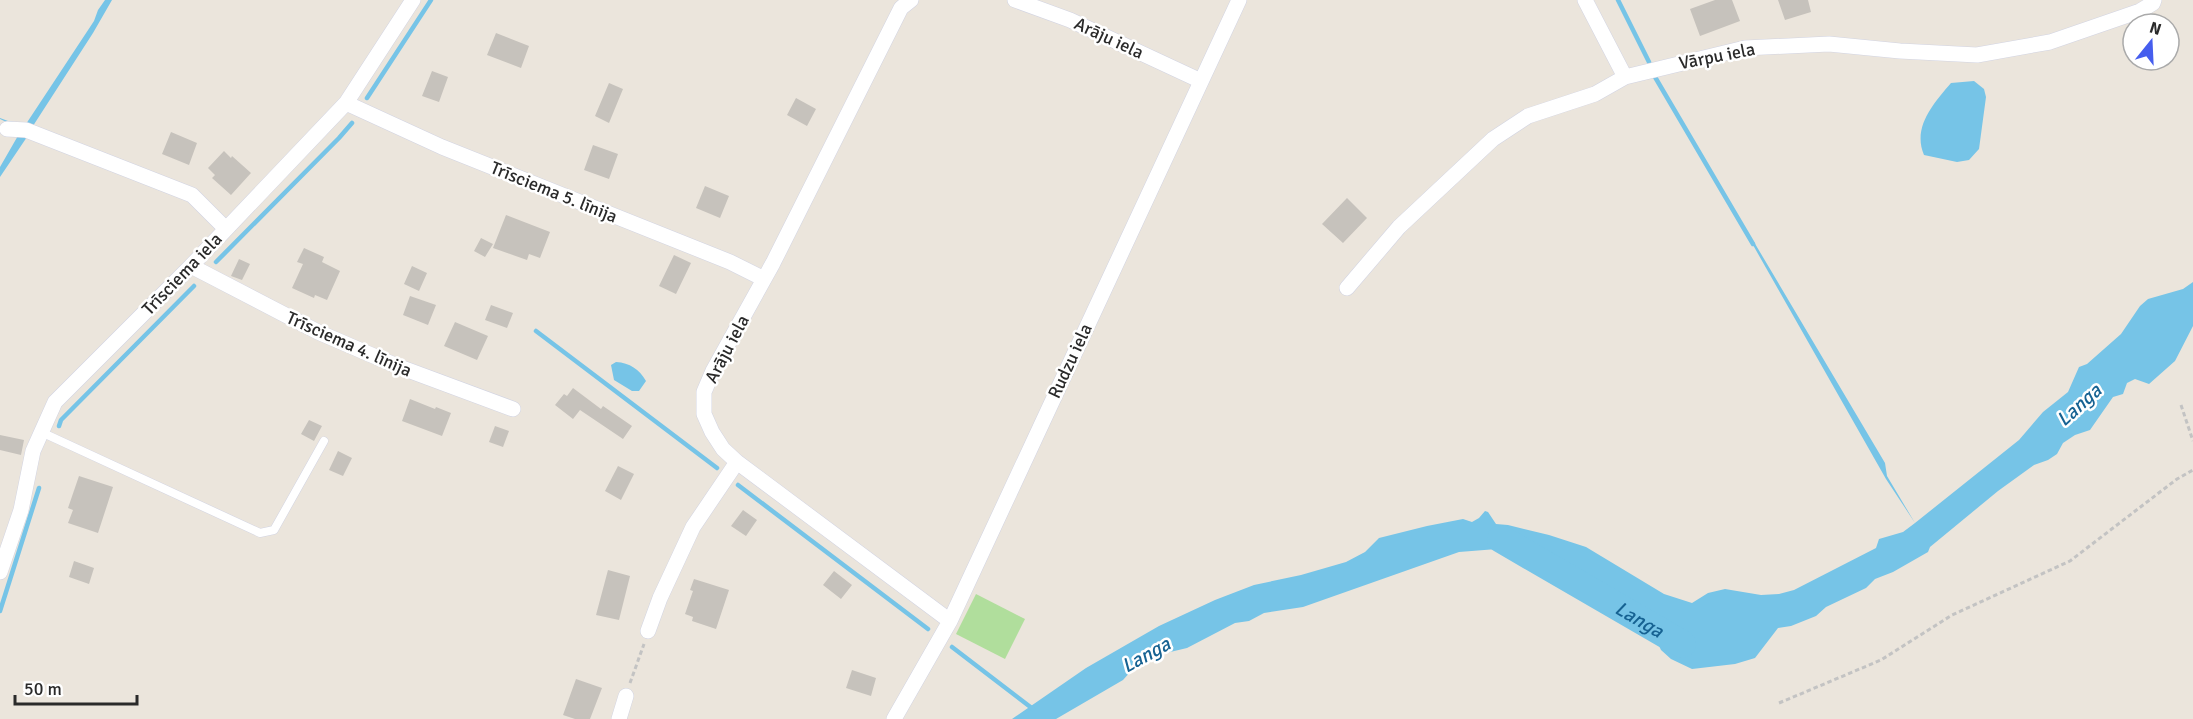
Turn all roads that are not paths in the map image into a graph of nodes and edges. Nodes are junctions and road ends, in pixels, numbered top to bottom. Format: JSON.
{"nodes":[{"id":1,"x":911,"y":0,"type":"edge"},
{"id":2,"x":1016,"y":0,"type":"edge"},
{"id":3,"x":1239,"y":0,"type":"edge"},
{"id":4,"x":1585,"y":0,"type":"edge"},
{"id":5,"x":2154,"y":0,"type":"edge"},
{"id":6,"x":407,"y":3,"type":"edge"},
{"id":7,"x":1625,"y":77,"type":"junction"},
{"id":8,"x":1201,"y":81,"type":"junction"},
{"id":9,"x":346,"y":103,"type":"junction"},
{"id":10,"x":7,"y":129,"type":"dead end"},
{"id":11,"x":226,"y":229,"type":"junction"},
{"id":12,"x":191,"y":266,"type":"junction"},
{"id":13,"x":764,"y":279,"type":"junction"},
{"id":14,"x":1347,"y":288,"type":"dead end"},
{"id":15,"x":513,"y":409,"type":"dead end"},
{"id":16,"x":41,"y":432,"type":"junction"},
{"id":17,"x":324,"y":441,"type":"dead end"},
{"id":18,"x":737,"y":462,"type":"junction"},
{"id":19,"x":0,"y":572,"type":"edge"},
{"id":20,"x":950,"y":621,"type":"junction"},
{"id":21,"x":648,"y":631,"type":"road end"},
{"id":22,"x":626,"y":696,"type":"road end"},
{"id":23,"x":619,"y":719,"type":"edge"},
{"id":24,"x":894,"y":719,"type":"edge"}],
"edges":[{"from":1,"to":13,"type":"street","name":"Arāju iela"},
{"from":2,"to":8,"type":"street","name":"Arāju iela"},
{"from":3,"to":8,"type":"street","name":"Rudzu iela"},
{"from":4,"to":7,"type":"street"},
{"from":5,"to":7,"type":"street","name":"Vārpu iela"},
{"from":6,"to":9,"type":"street","name":"Trīsciema iela"},
{"from":7,"to":14,"type":"street","name":"Vārpu iela"},
{"from":8,"to":20,"type":"street","name":"Rudzu iela"},
{"from":9,"to":11,"type":"street","name":"Trīsciema iela"},
{"from":9,"to":13,"type":"street","name":"Trīsciema 5. līnija"},
{"from":10,"to":11,"type":"street"},
{"from":11,"to":12,"type":"street","name":"Trīsciema iela"},
{"from":12,"to":15,"type":"street","name":"Trīsciema 4. līnija"},
{"from":12,"to":16,"type":"street","name":"Trīsciema iela"},
{"from":13,"to":18,"type":"street","name":"Arāju iela"},
{"from":16,"to":17,"type":"lane"},
{"from":16,"to":19,"type":"street","name":"Trīsciema iela"},
{"from":18,"to":20,"type":"street","name":"Arāju iela"},
{"from":18,"to":21,"type":"street"},
{"from":20,"to":24,"type":"street","name":"Rudzu iela"},
{"from":22,"to":23,"type":"street"}]}
